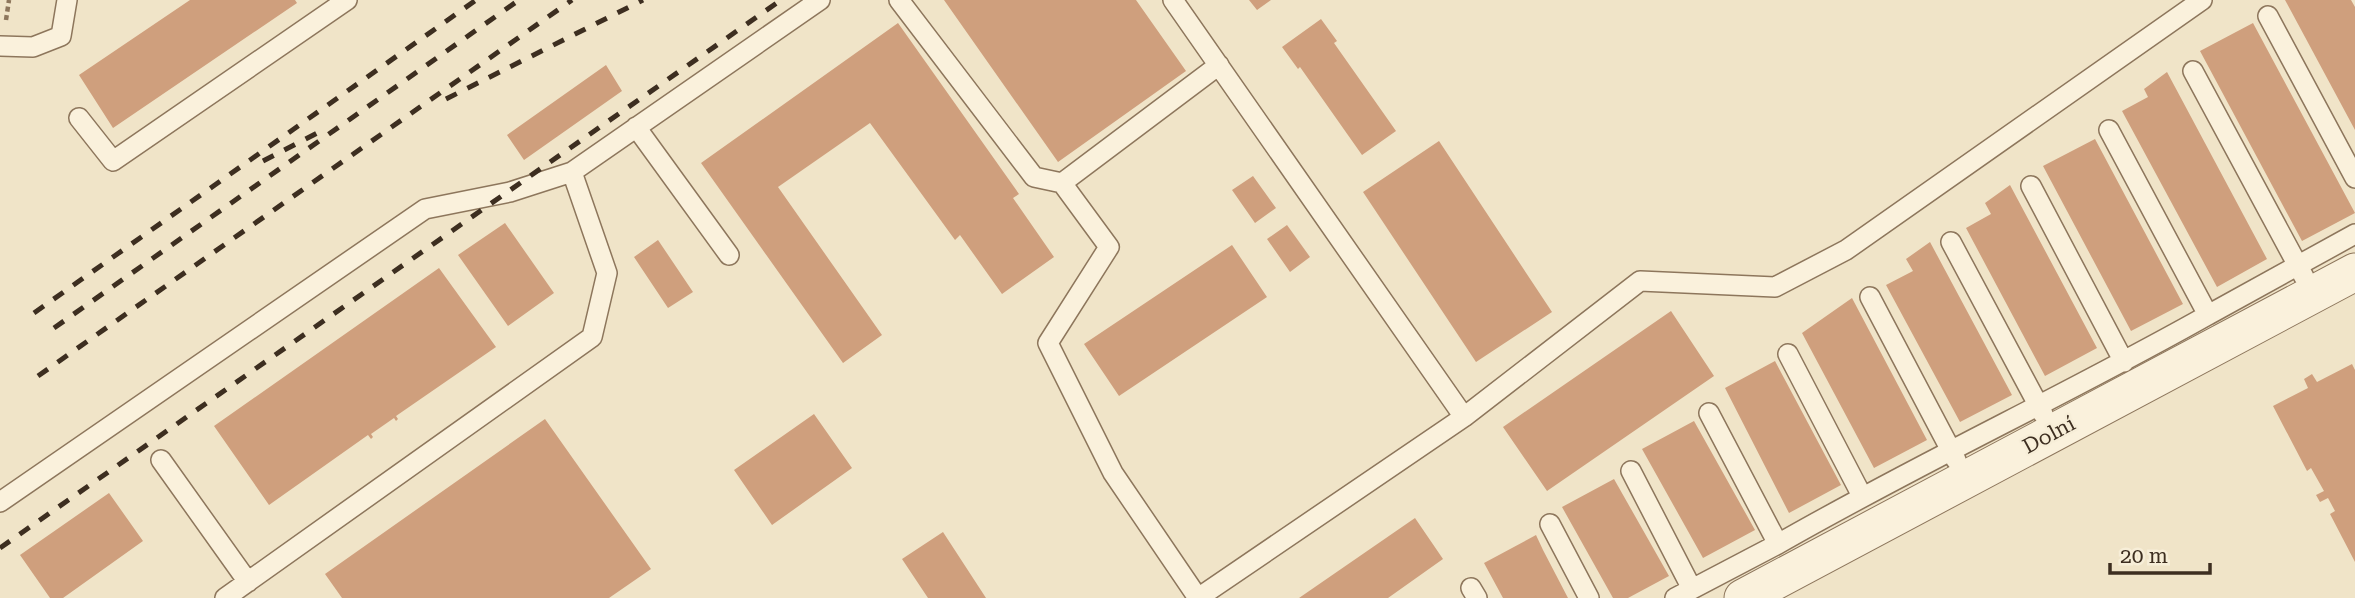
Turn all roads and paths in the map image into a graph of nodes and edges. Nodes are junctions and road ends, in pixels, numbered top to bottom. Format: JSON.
{"nodes":[{"id":1,"x":67,"y":0,"type":"edge"},
{"id":2,"x":347,"y":0,"type":"edge"},
{"id":3,"x":820,"y":0,"type":"edge"},
{"id":4,"x":899,"y":0,"type":"edge"},
{"id":5,"x":1173,"y":0,"type":"edge"},
{"id":6,"x":2202,"y":0,"type":"edge"},
{"id":7,"x":2268,"y":16,"type":"dead end"},
{"id":8,"x":0,"y":46,"type":"edge"},
{"id":9,"x":1219,"y":65,"type":"junction"},
{"id":10,"x":2193,"y":71,"type":"dead end"},
{"id":11,"x":79,"y":118,"type":"dead end"},
{"id":12,"x":636,"y":127,"type":"junction"},
{"id":13,"x":2109,"y":130,"type":"dead end"},
{"id":14,"x":572,"y":172,"type":"junction"},
{"id":15,"x":2355,"y":178,"type":"edge"},
{"id":16,"x":1062,"y":183,"type":"junction"},
{"id":17,"x":2031,"y":186,"type":"dead end"},
{"id":18,"x":2355,"y":234,"type":"edge"},
{"id":19,"x":1951,"y":242,"type":"dead end"},
{"id":20,"x":729,"y":255,"type":"dead end"},
{"id":21,"x":2355,"y":272,"type":"edge"},
{"id":22,"x":2306,"y":281,"type":"junction"},
{"id":23,"x":1870,"y":297,"type":"dead end"},
{"id":24,"x":2208,"y":315,"type":"junction"},
{"id":25,"x":1788,"y":354,"type":"dead end"},
{"id":26,"x":2124,"y":362,"type":"junction"},
{"id":27,"x":1709,"y":413,"type":"dead end"},
{"id":28,"x":1464,"y":417,"type":"junction"},
{"id":29,"x":2045,"y":419,"type":"junction"},
{"id":30,"x":162,"y":460,"type":"dead end"},
{"id":31,"x":1959,"y":465,"type":"junction"},
{"id":32,"x":1631,"y":471,"type":"dead end"},
{"id":33,"x":1862,"y":496,"type":"junction"},
{"id":34,"x":0,"y":502,"type":"edge"},
{"id":35,"x":1549,"y":524,"type":"dead end"},
{"id":36,"x":1778,"y":544,"type":"junction"},
{"id":37,"x":248,"y":582,"type":"junction"},
{"id":38,"x":1683,"y":594,"type":"edge"},
{"id":39,"x":225,"y":598,"type":"edge"},
{"id":40,"x":1588,"y":598,"type":"edge"},
{"id":41,"x":1743,"y":598,"type":"edge"}],
"edges":[{"from":1,"to":8,"type":"lane"},
{"from":2,"to":11,"type":"lane"},
{"from":3,"to":12,"type":"lane"},
{"from":4,"to":16,"type":"lane"},
{"from":5,"to":9,"type":"lane"},
{"from":6,"to":28,"type":"lane"},
{"from":7,"to":15,"type":"lane"},
{"from":9,"to":16,"type":"lane"},
{"from":9,"to":28,"type":"lane"},
{"from":10,"to":22,"type":"lane"},
{"from":12,"to":14,"type":"lane"},
{"from":12,"to":20,"type":"lane"},
{"from":13,"to":24,"type":"lane"},
{"from":14,"to":34,"type":"lane"},
{"from":14,"to":37,"type":"lane"},
{"from":16,"to":28,"type":"lane"},
{"from":17,"to":26,"type":"lane"},
{"from":18,"to":22,"type":"lane"},
{"from":19,"to":29,"type":"lane"},
{"from":21,"to":22,"type":"street","name":"Dolní"},
{"from":22,"to":24,"type":"lane"},
{"from":22,"to":29,"type":"street","name":"Dolní"},
{"from":23,"to":31,"type":"lane"},
{"from":24,"to":26,"type":"lane"},
{"from":25,"to":33,"type":"lane"},
{"from":26,"to":29,"type":"lane"},
{"from":27,"to":36,"type":"lane"},
{"from":29,"to":31,"type":"street","name":"Dolní"},
{"from":30,"to":37,"type":"lane"},
{"from":31,"to":33,"type":"lane"},
{"from":31,"to":41,"type":"street","name":"Dolní"},
{"from":32,"to":38,"type":"lane"},
{"from":33,"to":36,"type":"lane"},
{"from":35,"to":40,"type":"lane"},
{"from":36,"to":38,"type":"lane"},
{"from":37,"to":39,"type":"lane"}]}
